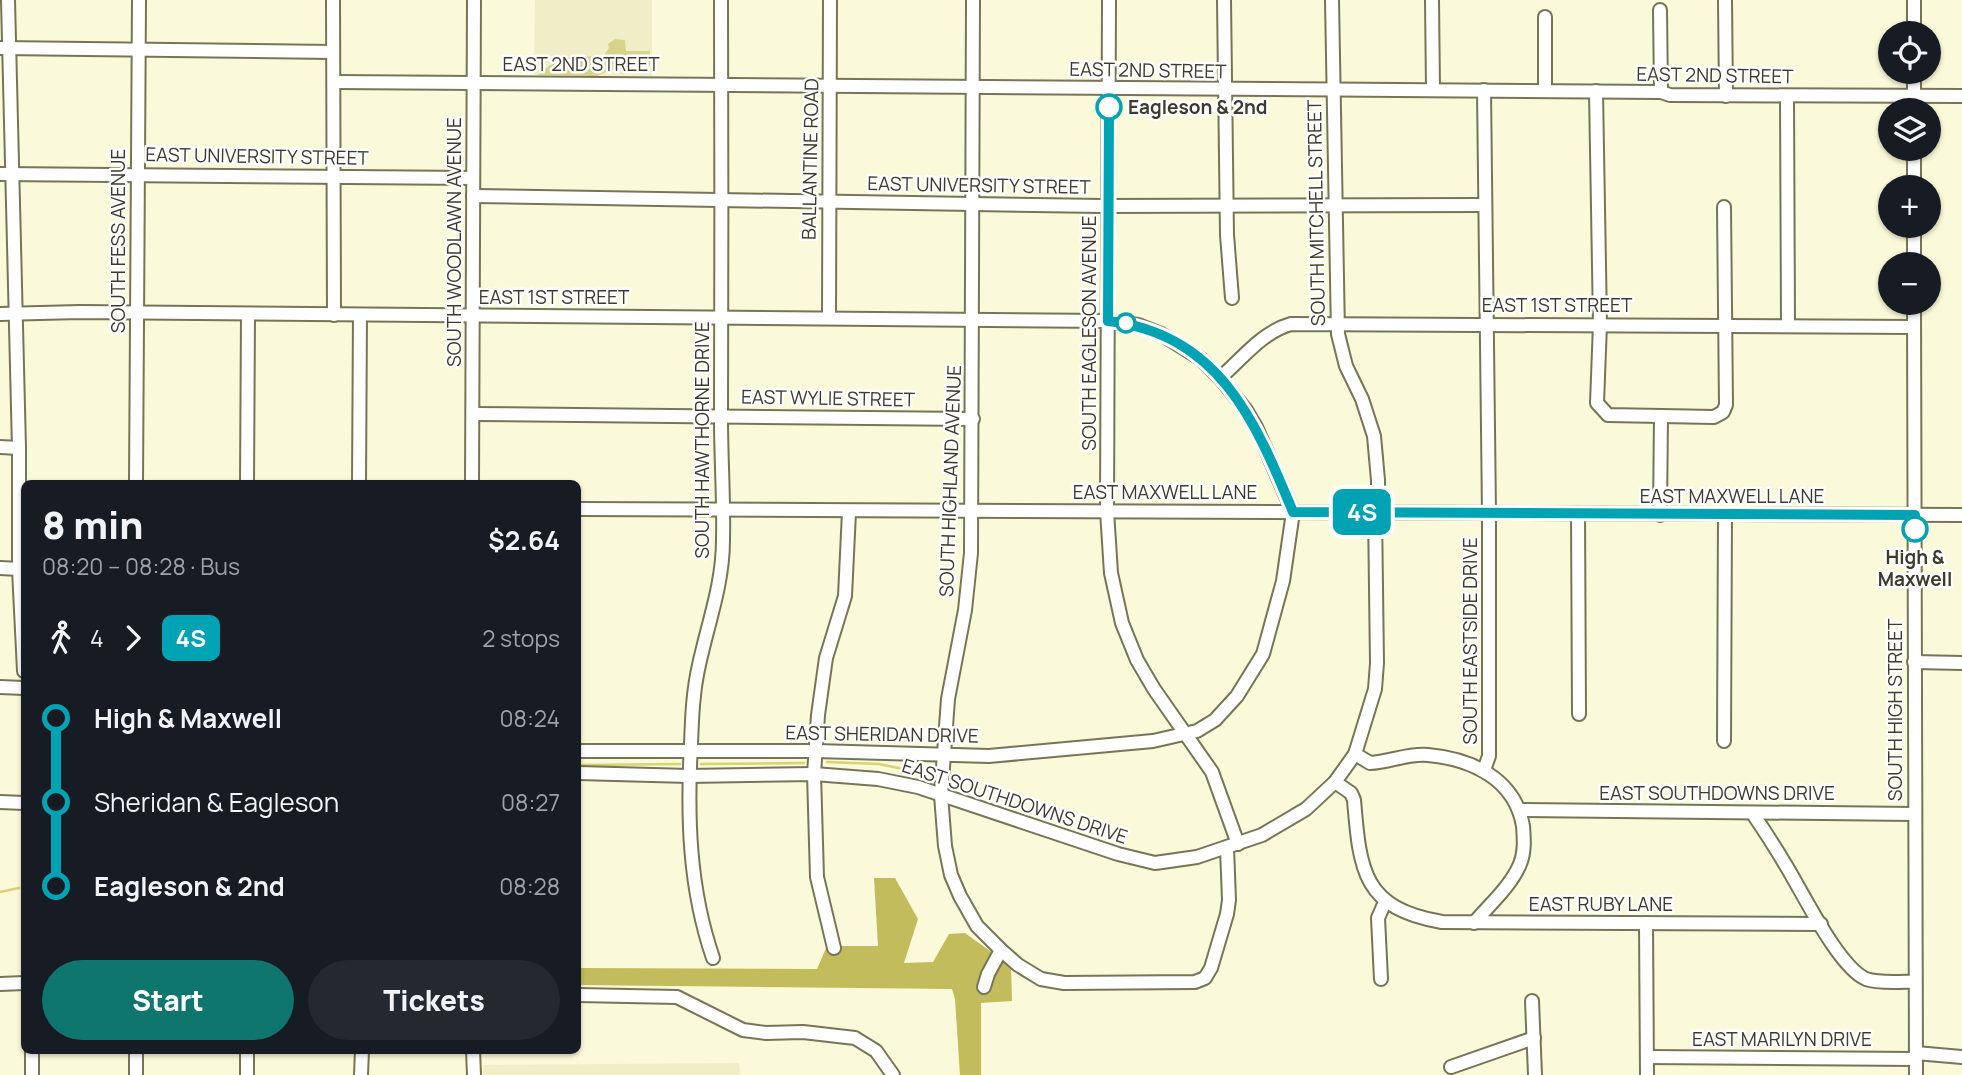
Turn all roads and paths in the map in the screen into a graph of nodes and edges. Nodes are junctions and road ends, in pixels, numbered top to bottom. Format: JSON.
{"nodes":[{"id":1,"x":8,"y":0,"type":"edge"},
{"id":2,"x":139,"y":0,"type":"edge"},
{"id":3,"x":333,"y":0,"type":"edge"},
{"id":4,"x":474,"y":0,"type":"edge"},
{"id":5,"x":721,"y":0,"type":"edge"},
{"id":6,"x":830,"y":0,"type":"edge"},
{"id":7,"x":972,"y":0,"type":"edge"},
{"id":8,"x":1109,"y":0,"type":"edge"},
{"id":9,"x":1224,"y":0,"type":"edge"},
{"id":10,"x":1332,"y":0,"type":"edge"},
{"id":11,"x":1432,"y":0,"type":"edge"},
{"id":12,"x":1725,"y":0,"type":"edge"},
{"id":13,"x":1914,"y":0,"type":"edge"},
{"id":14,"x":1660,"y":10,"type":"dead end"},
{"id":15,"x":1545,"y":17,"type":"dead end"},
{"id":16,"x":1914,"y":21,"type":"edge"},
{"id":17,"x":4,"y":48,"type":"edge"},
{"id":18,"x":139,"y":51,"type":"junction"},
{"id":19,"x":333,"y":52,"type":"junction"},
{"id":20,"x":334,"y":82,"type":"junction"},
{"id":21,"x":473,"y":83,"type":"junction"},
{"id":22,"x":1914,"y":84,"type":"edge"},
{"id":23,"x":721,"y":85,"type":"junction"},
{"id":24,"x":830,"y":86,"type":"junction"},
{"id":25,"x":972,"y":87,"type":"junction"},
{"id":26,"x":1109,"y":88,"type":"junction"},
{"id":27,"x":1333,"y":89,"type":"junction"},
{"id":28,"x":1433,"y":89,"type":"junction"},
{"id":29,"x":1225,"y":90,"type":"junction"},
{"id":30,"x":1484,"y":90,"type":"junction"},
{"id":31,"x":1545,"y":91,"type":"junction"},
{"id":32,"x":1597,"y":91,"type":"junction"},
{"id":33,"x":1661,"y":92,"type":"junction"},
{"id":34,"x":1914,"y":95,"type":"junction"},
{"id":35,"x":1726,"y":96,"type":"junction"},
{"id":36,"x":1787,"y":96,"type":"junction"},
{"id":37,"x":1962,"y":96,"type":"edge"},
{"id":38,"x":6,"y":174,"type":"edge"},
{"id":39,"x":138,"y":174,"type":"junction"},
{"id":40,"x":333,"y":177,"type":"junction"},
{"id":41,"x":472,"y":178,"type":"junction"},
{"id":42,"x":473,"y":196,"type":"junction"},
{"id":43,"x":722,"y":200,"type":"junction"},
{"id":44,"x":828,"y":202,"type":"junction"},
{"id":45,"x":973,"y":205,"type":"junction"},
{"id":46,"x":1485,"y":205,"type":"junction"},
{"id":47,"x":1109,"y":206,"type":"junction"},
{"id":48,"x":1226,"y":206,"type":"junction"},
{"id":49,"x":1334,"y":206,"type":"junction"},
{"id":50,"x":1724,"y":207,"type":"dead end"},
{"id":51,"x":1232,"y":298,"type":"dead end"},
{"id":52,"x":15,"y":312,"type":"junction"},
{"id":53,"x":137,"y":312,"type":"junction"},
{"id":54,"x":0,"y":314,"type":"edge"},
{"id":55,"x":248,"y":314,"type":"junction"},
{"id":56,"x":334,"y":315,"type":"junction"},
{"id":57,"x":360,"y":315,"type":"junction"},
{"id":58,"x":1914,"y":315,"type":"edge"},
{"id":59,"x":473,"y":316,"type":"junction"},
{"id":60,"x":722,"y":316,"type":"junction"},
{"id":61,"x":829,"y":318,"type":"junction"},
{"id":62,"x":973,"y":320,"type":"junction"},
{"id":63,"x":1108,"y":321,"type":"junction"},
{"id":64,"x":1337,"y":323,"type":"junction"},
{"id":65,"x":1486,"y":323,"type":"junction"},
{"id":66,"x":1600,"y":324,"type":"junction"},
{"id":67,"x":1725,"y":325,"type":"junction"},
{"id":68,"x":1788,"y":325,"type":"junction"},
{"id":69,"x":1914,"y":327,"type":"junction"},
{"id":70,"x":1220,"y":379,"type":"junction"},
{"id":71,"x":473,"y":414,"type":"junction"},
{"id":72,"x":721,"y":416,"type":"junction"},
{"id":73,"x":1661,"y":416,"type":"junction"},
{"id":74,"x":973,"y":419,"type":"junction"},
{"id":75,"x":0,"y":447,"type":"edge"},
{"id":76,"x":19,"y":448,"type":"junction"},
{"id":77,"x":136,"y":480,"type":"edge"},
{"id":78,"x":247,"y":480,"type":"edge"},
{"id":79,"x":359,"y":480,"type":"edge"},
{"id":80,"x":472,"y":480,"type":"edge"},
{"id":81,"x":21,"y":486,"type":"edge"},
{"id":82,"x":581,"y":509,"type":"edge"},
{"id":83,"x":722,"y":509,"type":"junction"},
{"id":84,"x":971,"y":510,"type":"junction"},
{"id":85,"x":1107,"y":511,"type":"junction"},
{"id":86,"x":849,"y":512,"type":"junction"},
{"id":87,"x":1293,"y":512,"type":"junction"},
{"id":88,"x":1376,"y":512,"type":"junction"},
{"id":89,"x":1489,"y":513,"type":"junction"},
{"id":90,"x":1578,"y":513,"type":"junction"},
{"id":91,"x":1660,"y":514,"type":"junction"},
{"id":92,"x":1725,"y":515,"type":"junction"},
{"id":93,"x":1915,"y":515,"type":"junction"},
{"id":94,"x":1962,"y":515,"type":"edge"},
{"id":95,"x":21,"y":526,"type":"edge"},
{"id":96,"x":0,"y":568,"type":"edge"},
{"id":97,"x":19,"y":569,"type":"junction"},
{"id":98,"x":21,"y":610,"type":"edge"},
{"id":99,"x":1914,"y":663,"type":"junction"},
{"id":100,"x":1962,"y":663,"type":"edge"},
{"id":101,"x":0,"y":687,"type":"edge"},
{"id":102,"x":21,"y":688,"type":"edge"},
{"id":103,"x":1578,"y":714,"type":"dead end"},
{"id":104,"x":1185,"y":734,"type":"junction"},
{"id":105,"x":1724,"y":741,"type":"dead end"},
{"id":106,"x":581,"y":751,"type":"edge"},
{"id":107,"x":691,"y":751,"type":"junction"},
{"id":108,"x":816,"y":751,"type":"junction"},
{"id":109,"x":1355,"y":754,"type":"junction"},
{"id":110,"x":943,"y":756,"type":"junction"},
{"id":111,"x":1485,"y":770,"type":"junction"},
{"id":112,"x":581,"y":773,"type":"edge"},
{"id":113,"x":814,"y":774,"type":"junction"},
{"id":114,"x":689,"y":776,"type":"junction"},
{"id":115,"x":1335,"y":782,"type":"junction"},
{"id":116,"x":941,"y":795,"type":"junction"},
{"id":117,"x":0,"y":802,"type":"edge"},
{"id":118,"x":21,"y":803,"type":"edge"},
{"id":119,"x":1519,"y":810,"type":"junction"},
{"id":120,"x":1753,"y":814,"type":"junction"},
{"id":121,"x":1914,"y":814,"type":"junction"},
{"id":122,"x":1232,"y":846,"type":"junction"},
{"id":123,"x":1385,"y":902,"type":"junction"},
{"id":124,"x":1474,"y":923,"type":"junction"},
{"id":125,"x":1646,"y":923,"type":"junction"},
{"id":126,"x":1821,"y":924,"type":"junction"},
{"id":127,"x":834,"y":948,"type":"dead end"},
{"id":128,"x":1215,"y":949,"type":"joint"},
{"id":129,"x":1001,"y":950,"type":"junction"},
{"id":130,"x":713,"y":958,"type":"dead end"},
{"id":131,"x":1381,"y":979,"type":"dead end"},
{"id":132,"x":1915,"y":982,"type":"junction"},
{"id":133,"x":21,"y":983,"type":"edge"},
{"id":134,"x":0,"y":984,"type":"edge"},
{"id":135,"x":984,"y":987,"type":"dead end"},
{"id":136,"x":581,"y":995,"type":"edge"},
{"id":137,"x":1532,"y":1001,"type":"dead end"},
{"id":138,"x":1534,"y":1038,"type":"junction"},
{"id":139,"x":32,"y":1054,"type":"edge"},
{"id":140,"x":136,"y":1054,"type":"edge"},
{"id":141,"x":247,"y":1054,"type":"edge"},
{"id":142,"x":362,"y":1054,"type":"edge"},
{"id":143,"x":473,"y":1054,"type":"edge"},
{"id":144,"x":1916,"y":1056,"type":"junction"},
{"id":145,"x":1962,"y":1057,"type":"edge"},
{"id":146,"x":1647,"y":1058,"type":"junction"},
{"id":147,"x":1451,"y":1068,"type":"dead end"},
{"id":148,"x":32,"y":1075,"type":"edge"},
{"id":149,"x":136,"y":1075,"type":"edge"},
{"id":150,"x":247,"y":1075,"type":"edge"},
{"id":151,"x":361,"y":1075,"type":"edge"},
{"id":152,"x":474,"y":1075,"type":"edge"},
{"id":153,"x":893,"y":1075,"type":"edge"},
{"id":154,"x":1535,"y":1075,"type":"edge"},
{"id":155,"x":1647,"y":1075,"type":"edge"},
{"id":156,"x":1916,"y":1075,"type":"edge"}],
"edges":[{"from":1,"to":17,"type":"street"},
{"from":2,"to":18,"type":"street","name":"SOUTH FESS AVENUE"},
{"from":3,"to":19,"type":"street"},
{"from":4,"to":21,"type":"street","name":"SOUTH WOODLAWN AVENUE"},
{"from":5,"to":23,"type":"street","name":"SOUTH HAWTHORNE DRIVE"},
{"from":6,"to":24,"type":"street","name":"BALLANTINE ROAD"},
{"from":7,"to":25,"type":"street","name":"SOUTH HIGHLAND AVENUE"},
{"from":8,"to":26,"type":"street","name":"SOUTH EAGLESON AVENUE"},
{"from":9,"to":29,"type":"street"},
{"from":10,"to":27,"type":"street","name":"SOUTH MITCHELL STREET"},
{"from":11,"to":28,"type":"street"},
{"from":12,"to":35,"type":"street"},
{"from":13,"to":16,"type":"street"},
{"from":14,"to":33,"type":"street"},
{"from":15,"to":31,"type":"street"},
{"from":17,"to":18,"type":"street"},
{"from":17,"to":38,"type":"street"},
{"from":18,"to":19,"type":"street"},
{"from":18,"to":39,"type":"street","name":"SOUTH FESS AVENUE"},
{"from":19,"to":20,"type":"street"},
{"from":20,"to":21,"type":"street","name":"EAST 2ND STREET"},
{"from":20,"to":40,"type":"street"},
{"from":21,"to":23,"type":"street","name":"EAST 2ND STREET"},
{"from":21,"to":41,"type":"street","name":"SOUTH WOODLAWN AVENUE"},
{"from":22,"to":34,"type":"street"},
{"from":23,"to":24,"type":"street","name":"EAST 2ND STREET"},
{"from":23,"to":43,"type":"street","name":"SOUTH HAWTHORNE DRIVE"},
{"from":24,"to":25,"type":"street","name":"EAST 2ND STREET"},
{"from":24,"to":44,"type":"street","name":"BALLANTINE ROAD"},
{"from":25,"to":26,"type":"street","name":"EAST 2ND STREET"},
{"from":25,"to":45,"type":"street","name":"SOUTH HIGHLAND AVENUE"},
{"from":26,"to":29,"type":"street","name":"EAST 2ND STREET"},
{"from":26,"to":47,"type":"street","name":"SOUTH EAGLESON AVENUE"},
{"from":27,"to":28,"type":"street","name":"EAST 2ND STREET"},
{"from":27,"to":29,"type":"street","name":"EAST 2ND STREET"},
{"from":27,"to":49,"type":"street","name":"SOUTH MITCHELL STREET"},
{"from":28,"to":30,"type":"street","name":"EAST 2ND STREET"},
{"from":29,"to":48,"type":"street"},
{"from":30,"to":31,"type":"street","name":"EAST 2ND STREET"},
{"from":30,"to":46,"type":"street","name":"SOUTH EASTSIDE DRIVE"},
{"from":31,"to":32,"type":"street","name":"EAST 2ND STREET"},
{"from":32,"to":33,"type":"street","name":"EAST 2ND STREET"},
{"from":32,"to":66,"type":"street"},
{"from":33,"to":35,"type":"street","name":"EAST 2ND STREET"},
{"from":34,"to":36,"type":"street","name":"EAST 2ND STREET"},
{"from":34,"to":37,"type":"street","name":"EAST 2ND STREET"},
{"from":35,"to":36,"type":"street","name":"EAST 2ND STREET"},
{"from":36,"to":68,"type":"street"},
{"from":38,"to":39,"type":"street","name":"EAST UNIVERSITY STREET"},
{"from":38,"to":52,"type":"street"},
{"from":39,"to":40,"type":"street","name":"EAST UNIVERSITY STREET"},
{"from":39,"to":53,"type":"street","name":"SOUTH FESS AVENUE"},
{"from":40,"to":41,"type":"street","name":"EAST UNIVERSITY STREET"},
{"from":40,"to":56,"type":"street"},
{"from":41,"to":42,"type":"street","name":"SOUTH WOODLAWN AVENUE"},
{"from":42,"to":43,"type":"street","name":"EAST UNIVERSITY STREET"},
{"from":42,"to":59,"type":"street","name":"SOUTH WOODLAWN AVENUE"},
{"from":43,"to":44,"type":"street","name":"EAST UNIVERSITY STREET"},
{"from":43,"to":60,"type":"street","name":"SOUTH HAWTHORNE DRIVE"},
{"from":44,"to":45,"type":"street","name":"EAST UNIVERSITY STREET"},
{"from":44,"to":61,"type":"street","name":"BALLANTINE ROAD"},
{"from":45,"to":47,"type":"street","name":"EAST UNIVERSITY STREET"},
{"from":45,"to":62,"type":"street","name":"SOUTH HIGHLAND AVENUE"},
{"from":46,"to":49,"type":"street","name":"EAST UNIVERSITY STREET"},
{"from":46,"to":65,"type":"street","name":"SOUTH EASTSIDE DRIVE"},
{"from":47,"to":48,"type":"street","name":"EAST UNIVERSITY STREET"},
{"from":47,"to":63,"type":"street","name":"SOUTH EAGLESON AVENUE"},
{"from":48,"to":49,"type":"street","name":"EAST UNIVERSITY STREET"},
{"from":48,"to":51,"type":"street"},
{"from":49,"to":64,"type":"street","name":"SOUTH MITCHELL STREET"},
{"from":50,"to":67,"type":"street"},
{"from":52,"to":53,"type":"street","name":"EAST 1ST STREET"},
{"from":52,"to":54,"type":"street","name":"EAST 1ST STREET"},
{"from":52,"to":76,"type":"street"},
{"from":53,"to":55,"type":"street","name":"EAST 1ST STREET"},
{"from":53,"to":77,"type":"street","name":"SOUTH FESS AVENUE"},
{"from":55,"to":56,"type":"street","name":"EAST 1ST STREET"},
{"from":55,"to":78,"type":"street"},
{"from":56,"to":57,"type":"street","name":"EAST 1ST STREET"},
{"from":57,"to":59,"type":"street","name":"EAST 1ST STREET"},
{"from":57,"to":79,"type":"street"},
{"from":58,"to":69,"type":"street","name":"SOUTH HIGH STREET"},
{"from":59,"to":60,"type":"street","name":"EAST 1ST STREET"},
{"from":59,"to":71,"type":"street","name":"SOUTH WOODLAWN AVENUE"},
{"from":60,"to":61,"type":"street","name":"EAST 1ST STREET"},
{"from":60,"to":72,"type":"street","name":"SOUTH HAWTHORNE DRIVE"},
{"from":61,"to":62,"type":"street","name":"EAST 1ST STREET"},
{"from":62,"to":63,"type":"street","name":"EAST 1ST STREET"},
{"from":62,"to":74,"type":"street","name":"SOUTH HIGHLAND AVENUE"},
{"from":63,"to":70,"type":"street","name":"EAST 1ST STREET"},
{"from":63,"to":85,"type":"street","name":"SOUTH EAGLESON AVENUE"},
{"from":64,"to":65,"type":"street","name":"EAST 1ST STREET"},
{"from":64,"to":70,"type":"street","name":"EAST 1ST STREET"},
{"from":64,"to":88,"type":"street","name":"SOUTH MITCHELL STREET"},
{"from":65,"to":66,"type":"street","name":"EAST 1ST STREET"},
{"from":65,"to":89,"type":"street","name":"SOUTH EASTSIDE DRIVE"},
{"from":66,"to":67,"type":"street","name":"EAST 1ST STREET"},
{"from":66,"to":73,"type":"street"},
{"from":67,"to":68,"type":"street","name":"EAST 1ST STREET"},
{"from":67,"to":73,"type":"street"},
{"from":68,"to":69,"type":"street","name":"EAST 1ST STREET"},
{"from":69,"to":93,"type":"street","name":"SOUTH HIGH STREET"},
{"from":70,"to":87,"type":"street","name":"EAST 1ST STREET"},
{"from":71,"to":72,"type":"street","name":"EAST WYLIE STREET"},
{"from":71,"to":80,"type":"street","name":"SOUTH WOODLAWN AVENUE"},
{"from":72,"to":74,"type":"street","name":"EAST WYLIE STREET"},
{"from":72,"to":83,"type":"street","name":"SOUTH HAWTHORNE DRIVE"},
{"from":73,"to":91,"type":"street"},
{"from":74,"to":84,"type":"street","name":"SOUTH HIGHLAND AVENUE"},
{"from":75,"to":76,"type":"street"},
{"from":76,"to":81,"type":"street"},
{"from":82,"to":83,"type":"street","name":"EAST MAXWELL LANE"},
{"from":83,"to":86,"type":"street","name":"EAST MAXWELL LANE"},
{"from":83,"to":107,"type":"street","name":"SOUTH HAWTHORNE DRIVE"},
{"from":84,"to":85,"type":"street","name":"EAST MAXWELL LANE"},
{"from":84,"to":86,"type":"street","name":"EAST MAXWELL LANE"},
{"from":84,"to":110,"type":"street","name":"SOUTH HIGHLAND AVENUE"},
{"from":85,"to":87,"type":"street","name":"EAST MAXWELL LANE"},
{"from":85,"to":104,"type":"street","name":"SOUTH EAGLESON AVENUE"},
{"from":86,"to":108,"type":"street"},
{"from":87,"to":88,"type":"street","name":"EAST MAXWELL LANE"},
{"from":87,"to":104,"type":"street","name":"EAST SHERIDAN DRIVE"},
{"from":88,"to":89,"type":"street","name":"EAST MAXWELL LANE"},
{"from":88,"to":109,"type":"street","name":"SOUTH MITCHELL STREET"},
{"from":89,"to":90,"type":"street","name":"EAST MAXWELL LANE"},
{"from":89,"to":111,"type":"street","name":"SOUTH EASTSIDE DRIVE"},
{"from":90,"to":91,"type":"street","name":"EAST MAXWELL LANE"},
{"from":90,"to":103,"type":"street"},
{"from":91,"to":92,"type":"street","name":"EAST MAXWELL LANE"},
{"from":92,"to":93,"type":"street","name":"EAST MAXWELL LANE"},
{"from":92,"to":105,"type":"street"},
{"from":93,"to":94,"type":"street","name":"EAST MAXWELL LANE"},
{"from":93,"to":99,"type":"street","name":"SOUTH HIGH STREET"},
{"from":95,"to":97,"type":"street"},
{"from":96,"to":97,"type":"street"},
{"from":97,"to":98,"type":"street"},
{"from":99,"to":100,"type":"street"},
{"from":99,"to":121,"type":"street","name":"SOUTH HIGH STREET"},
{"from":101,"to":102,"type":"street"},
{"from":104,"to":110,"type":"street","name":"EAST SHERIDAN DRIVE"},
{"from":104,"to":122,"type":"street","name":"SOUTH EAGLESON AVENUE"},
{"from":106,"to":107,"type":"street","name":"EAST SHERIDAN DRIVE"},
{"from":107,"to":108,"type":"street","name":"EAST SHERIDAN DRIVE"},
{"from":107,"to":114,"type":"street","name":"SOUTH HAWTHORNE DRIVE"},
{"from":108,"to":110,"type":"street","name":"EAST SHERIDAN DRIVE"},
{"from":108,"to":113,"type":"street"},
{"from":109,"to":111,"type":"street"},
{"from":109,"to":115,"type":"street","name":"SOUTH MITCHELL STREET"},
{"from":110,"to":116,"type":"street","name":"SOUTH HIGHLAND AVENUE"},
{"from":111,"to":119,"type":"street"},
{"from":112,"to":114,"type":"street","name":"EAST SOUTHDOWNS DRIVE"},
{"from":113,"to":114,"type":"street","name":"EAST SOUTHDOWNS DRIVE"},
{"from":113,"to":116,"type":"street","name":"EAST SOUTHDOWNS DRIVE"},
{"from":113,"to":127,"type":"street"},
{"from":114,"to":130,"type":"street","name":"SOUTH HAWTHORNE DRIVE"},
{"from":115,"to":122,"type":"street","name":"EAST SOUTHDOWNS DRIVE"},
{"from":115,"to":123,"type":"street"},
{"from":116,"to":122,"type":"street","name":"EAST SOUTHDOWNS DRIVE"},
{"from":116,"to":129,"type":"street","name":"SOUTH HIGHLAND AVENUE"},
{"from":117,"to":118,"type":"street"},
{"from":119,"to":120,"type":"street","name":"EAST SOUTHDOWNS DRIVE"},
{"from":119,"to":124,"type":"street"},
{"from":120,"to":121,"type":"street","name":"EAST SOUTHDOWNS DRIVE"},
{"from":120,"to":126,"type":"street"},
{"from":121,"to":132,"type":"street","name":"SOUTH HIGH STREET"},
{"from":122,"to":128,"type":"street","name":"SOUTH EAGLESON AVENUE"},
{"from":123,"to":124,"type":"street","name":"EAST RUBY LANE"},
{"from":123,"to":131,"type":"street"},
{"from":124,"to":125,"type":"street","name":"EAST RUBY LANE"},
{"from":125,"to":126,"type":"street","name":"EAST RUBY LANE"},
{"from":125,"to":146,"type":"street"},
{"from":126,"to":132,"type":"street"},
{"from":128,"to":129,"type":"street","name":"SOUTH HIGHLAND AVENUE"},
{"from":129,"to":135,"type":"street"},
{"from":132,"to":144,"type":"street","name":"SOUTH HIGH STREET"},
{"from":133,"to":134,"type":"street"},
{"from":136,"to":153,"type":"street"},
{"from":137,"to":138,"type":"street"},
{"from":138,"to":147,"type":"street"},
{"from":138,"to":154,"type":"street"},
{"from":139,"to":148,"type":"street"},
{"from":140,"to":149,"type":"street"},
{"from":141,"to":150,"type":"street"},
{"from":142,"to":151,"type":"street"},
{"from":143,"to":152,"type":"street"},
{"from":144,"to":145,"type":"street","name":"EAST MARILYN DRIVE"},
{"from":144,"to":146,"type":"street","name":"EAST MARILYN DRIVE"},
{"from":144,"to":156,"type":"street","name":"SOUTH HIGH STREET"},
{"from":146,"to":155,"type":"street"}]}
